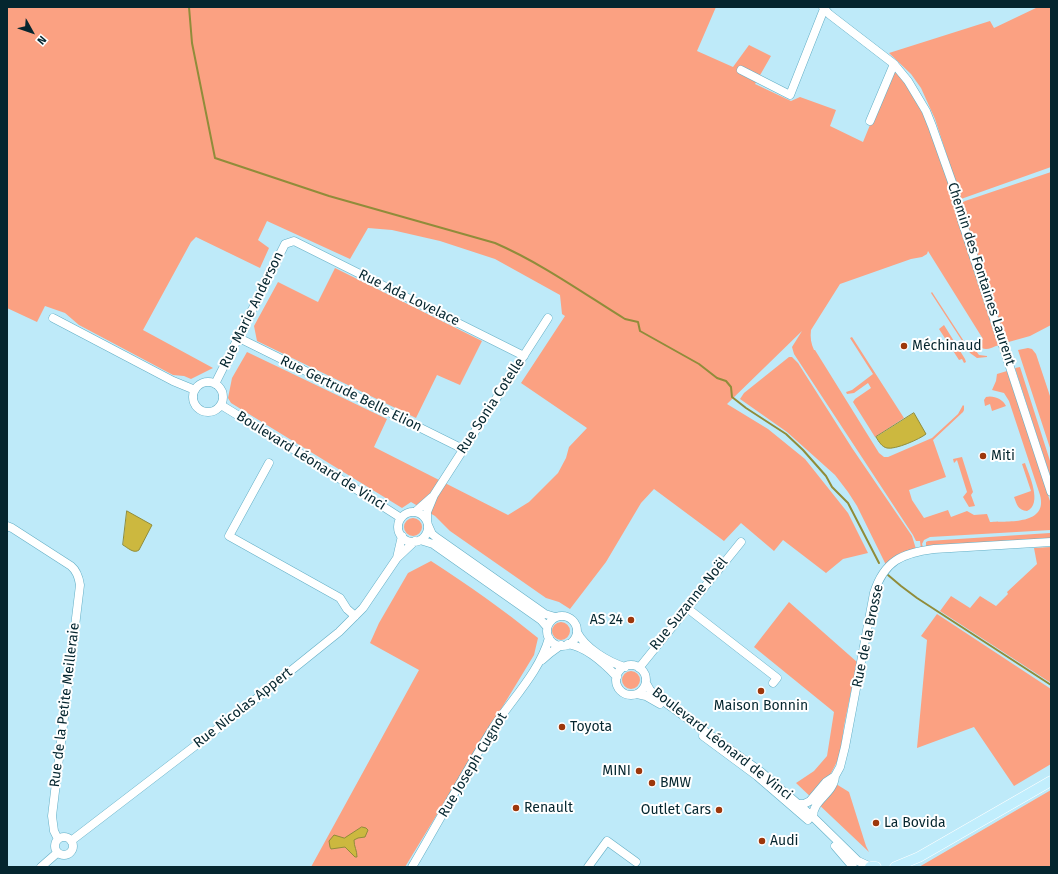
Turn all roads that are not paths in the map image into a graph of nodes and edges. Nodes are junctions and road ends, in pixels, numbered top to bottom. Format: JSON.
{"nodes":[{"id":1,"x":824,"y":8,"type":"edge"},
{"id":2,"x":894,"y":64,"type":"junction"},
{"id":3,"x":741,"y":70,"type":"dead end"},
{"id":4,"x":870,"y":121,"type":"dead end"},
{"id":5,"x":294,"y":241,"type":"joint"},
{"id":6,"x":53,"y":318,"type":"dead end"},
{"id":7,"x":548,"y":318,"type":"dead end"},
{"id":8,"x":239,"y":338,"type":"junction"},
{"id":9,"x":524,"y":356,"type":"junction"},
{"id":10,"x":215,"y":384,"type":"junction"},
{"id":11,"x":195,"y":390,"type":"junction"},
{"id":12,"x":221,"y":405,"type":"junction"},
{"id":13,"x":463,"y":449,"type":"junction"},
{"id":14,"x":269,"y":463,"type":"dead end"},
{"id":15,"x":1051,"y":492,"type":"edge"},
{"id":16,"x":434,"y":495,"type":"junction"},
{"id":17,"x":415,"y":512,"type":"junction"},
{"id":18,"x":401,"y":518,"type":"junction"},
{"id":19,"x":428,"y":523,"type":"junction"},
{"id":20,"x":9,"y":525,"type":"edge"},
{"id":21,"x":402,"y":536,"type":"junction"},
{"id":22,"x":417,"y":541,"type":"junction"},
{"id":23,"x":741,"y":542,"type":"dead end"},
{"id":24,"x":1051,"y":542,"type":"edge"},
{"id":25,"x":397,"y":558,"type":"junction"},
{"id":26,"x":687,"y":608,"type":"junction"},
{"id":27,"x":355,"y":616,"type":"junction"},
{"id":28,"x":555,"y":617,"type":"junction"},
{"id":29,"x":547,"y":627,"type":"junction"},
{"id":30,"x":577,"y":632,"type":"junction"},
{"id":31,"x":549,"y":638,"type":"junction"},
{"id":32,"x":565,"y":644,"type":"junction"},
{"id":33,"x":537,"y":665,"type":"junction"},
{"id":34,"x":624,"y":667,"type":"junction"},
{"id":35,"x":639,"y":668,"type":"junction"},
{"id":36,"x":617,"y":677,"type":"junction"},
{"id":37,"x":646,"y":683,"type":"junction"},
{"id":38,"x":773,"y":683,"type":"dead end"},
{"id":39,"x":637,"y":694,"type":"junction"},
{"id":40,"x":835,"y":776,"type":"junction"},
{"id":41,"x":1051,"y":781,"type":"edge"},
{"id":42,"x":798,"y":804,"type":"junction"},
{"id":43,"x":813,"y":818,"type":"junction"},
{"id":44,"x":58,"y":839,"type":"junction"},
{"id":45,"x":72,"y":841,"type":"junction"},
{"id":46,"x":57,"y":853,"type":"junction"},
{"id":47,"x":919,"y":857,"type":"junction"},
{"id":48,"x":636,"y":862,"type":"dead end"},
{"id":49,"x":41,"y":867,"type":"edge"},
{"id":50,"x":412,"y":867,"type":"edge"},
{"id":51,"x":588,"y":867,"type":"edge"},
{"id":52,"x":853,"y":867,"type":"edge"},
{"id":53,"x":871,"y":867,"type":"edge"},
{"id":54,"x":876,"y":867,"type":"edge"},
{"id":55,"x":895,"y":867,"type":"edge"},
{"id":56,"x":906,"y":867,"type":"edge"}],
"edges":[{"from":1,"to":2,"type":"street","name":"Chemin des Fontaines Laurent"},
{"from":1,"to":3,"type":"street"},
{"from":2,"to":4,"type":"street"},
{"from":2,"to":15,"type":"street","name":"Chemin des Fontaines Laurent"},
{"from":5,"to":8,"type":"street","name":"Rue Marie Anderson"},
{"from":5,"to":9,"type":"street","name":"Rue Ada Lovelace"},
{"from":6,"to":11,"type":"street"},
{"from":7,"to":9,"type":"street","name":"Rue Sonia Cotelle"},
{"from":8,"to":10,"type":"street","name":"Rue Marie Anderson"},
{"from":8,"to":13,"type":"street","name":"Rue Gertrude Belle Elion"},
{"from":9,"to":13,"type":"street","name":"Rue Sonia Cotelle"},
{"from":10,"to":11,"type":"street"},
{"from":10,"to":12,"type":"street","name":"Boulevard Léonard de Vinci"},
{"from":11,"to":12,"type":"street","name":"Boulevard Léonard de Vinci"},
{"from":12,"to":18,"type":"street","name":"Boulevard Léonard de Vinci"},
{"from":13,"to":16,"type":"street","name":"Rue Sonia Cotelle"},
{"from":14,"to":27,"type":"street"},
{"from":16,"to":17,"type":"street"},
{"from":16,"to":19,"type":"street"},
{"from":17,"to":18,"type":"street"},
{"from":17,"to":19,"type":"street"},
{"from":18,"to":21,"type":"street"},
{"from":19,"to":22,"type":"street"},
{"from":19,"to":28,"type":"street"},
{"from":20,"to":44,"type":"street","name":"Rue de la Petite Meilleraie"},
{"from":21,"to":22,"type":"street"},
{"from":21,"to":25,"type":"street"},
{"from":22,"to":25,"type":"street"},
{"from":22,"to":29,"type":"street"},
{"from":23,"to":26,"type":"street","name":"Rue Suzanne Noël"},
{"from":24,"to":40,"type":"street","name":"Rue de la Brosse"},
{"from":25,"to":27,"type":"street","name":"Rue Nicolas Appert"},
{"from":26,"to":35,"type":"street","name":"Rue Suzanne Noël"},
{"from":26,"to":38,"type":"street"},
{"from":27,"to":45,"type":"street","name":"Rue Nicolas Appert"},
{"from":28,"to":29,"type":"street"},
{"from":28,"to":30,"type":"street"},
{"from":29,"to":31,"type":"street"},
{"from":30,"to":32,"type":"street"},
{"from":30,"to":34,"type":"street"},
{"from":31,"to":32,"type":"street"},
{"from":31,"to":33,"type":"street","name":"Rue Joseph Cugnot"},
{"from":32,"to":33,"type":"street","name":"Rue Joseph Cugnot"},
{"from":32,"to":36,"type":"street"},
{"from":33,"to":50,"type":"street","name":"Rue Joseph Cugnot"},
{"from":34,"to":35,"type":"street"},
{"from":34,"to":36,"type":"street"},
{"from":35,"to":37,"type":"street"},
{"from":36,"to":39,"type":"street"},
{"from":37,"to":39,"type":"street"},
{"from":37,"to":42,"type":"street","name":"Boulevard Léonard de Vinci"},
{"from":39,"to":52,"type":"street","name":"Boulevard Léonard de Vinci"},
{"from":40,"to":42,"type":"street","name":"Rue de la Brosse"},
{"from":40,"to":43,"type":"street","name":"Rue de la Brosse"},
{"from":41,"to":47,"type":"main road"},
{"from":42,"to":43,"type":"street","name":"Boulevard Léonard de Vinci"},
{"from":43,"to":53,"type":"street","name":"Boulevard Léonard de Vinci"},
{"from":44,"to":45,"type":"street"},
{"from":44,"to":46,"type":"street"},
{"from":45,"to":46,"type":"street"},
{"from":46,"to":49,"type":"street"},
{"from":47,"to":55,"type":"main road"},
{"from":47,"to":56,"type":"main road"},
{"from":48,"to":51,"type":"street"},
{"from":53,"to":54,"type":"main road"}]}
